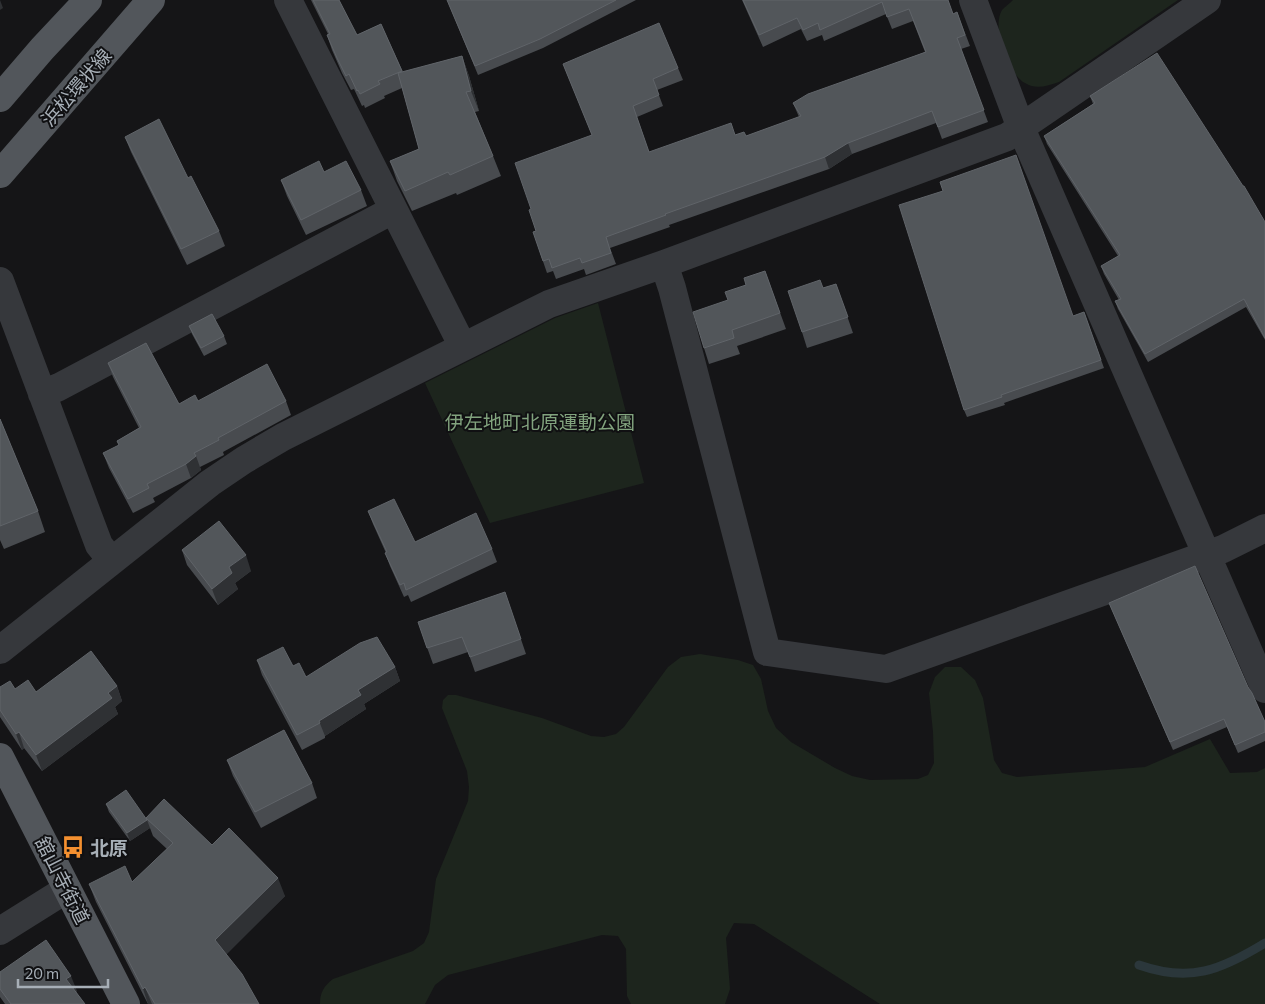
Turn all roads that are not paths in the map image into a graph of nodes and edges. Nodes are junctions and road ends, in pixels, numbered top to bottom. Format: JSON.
{"nodes":[{"id":1,"x":88,"y":0,"type":"edge"},
{"id":2,"x":151,"y":0,"type":"edge"},
{"id":3,"x":288,"y":0,"type":"edge"},
{"id":4,"x":974,"y":0,"type":"edge"},
{"id":5,"x":1207,"y":0,"type":"edge"},
{"id":6,"x":0,"y":98,"type":"edge"},
{"id":7,"x":1021,"y":128,"type":"junction"},
{"id":8,"x":0,"y":174,"type":"edge"},
{"id":9,"x":394,"y":210,"type":"junction"},
{"id":10,"x":664,"y":264,"type":"junction"},
{"id":11,"x":0,"y":281,"type":"edge"},
{"id":12,"x":462,"y":347,"type":"junction"},
{"id":13,"x":42,"y":394,"type":"junction"},
{"id":14,"x":1265,"y":528,"type":"edge"},
{"id":15,"x":1206,"y":554,"type":"junction"},
{"id":16,"x":112,"y":561,"type":"junction"},
{"id":17,"x":0,"y":650,"type":"edge"},
{"id":18,"x":1265,"y":689,"type":"edge"},
{"id":19,"x":0,"y":756,"type":"edge"},
{"id":20,"x":67,"y":889,"type":"junction"},
{"id":21,"x":0,"y":931,"type":"edge"},
{"id":22,"x":126,"y":1004,"type":"edge"}],
"edges":[{"from":1,"to":6,"type":"main road"},
{"from":2,"to":8,"type":"main road","name":"浜松環状線"},
{"from":3,"to":9,"type":"street"},
{"from":4,"to":7,"type":"street"},
{"from":5,"to":7,"type":"street"},
{"from":7,"to":10,"type":"street"},
{"from":7,"to":15,"type":"street"},
{"from":9,"to":12,"type":"street"},
{"from":9,"to":13,"type":"street"},
{"from":10,"to":12,"type":"street"},
{"from":10,"to":15,"type":"street"},
{"from":11,"to":13,"type":"street"},
{"from":12,"to":16,"type":"street"},
{"from":13,"to":16,"type":"street"},
{"from":14,"to":15,"type":"street"},
{"from":15,"to":18,"type":"street"},
{"from":16,"to":17,"type":"street"},
{"from":19,"to":20,"type":"main road","name":"舘山寺街道"},
{"from":20,"to":21,"type":"street"},
{"from":20,"to":22,"type":"main road","name":"舘山寺街道"}]}
